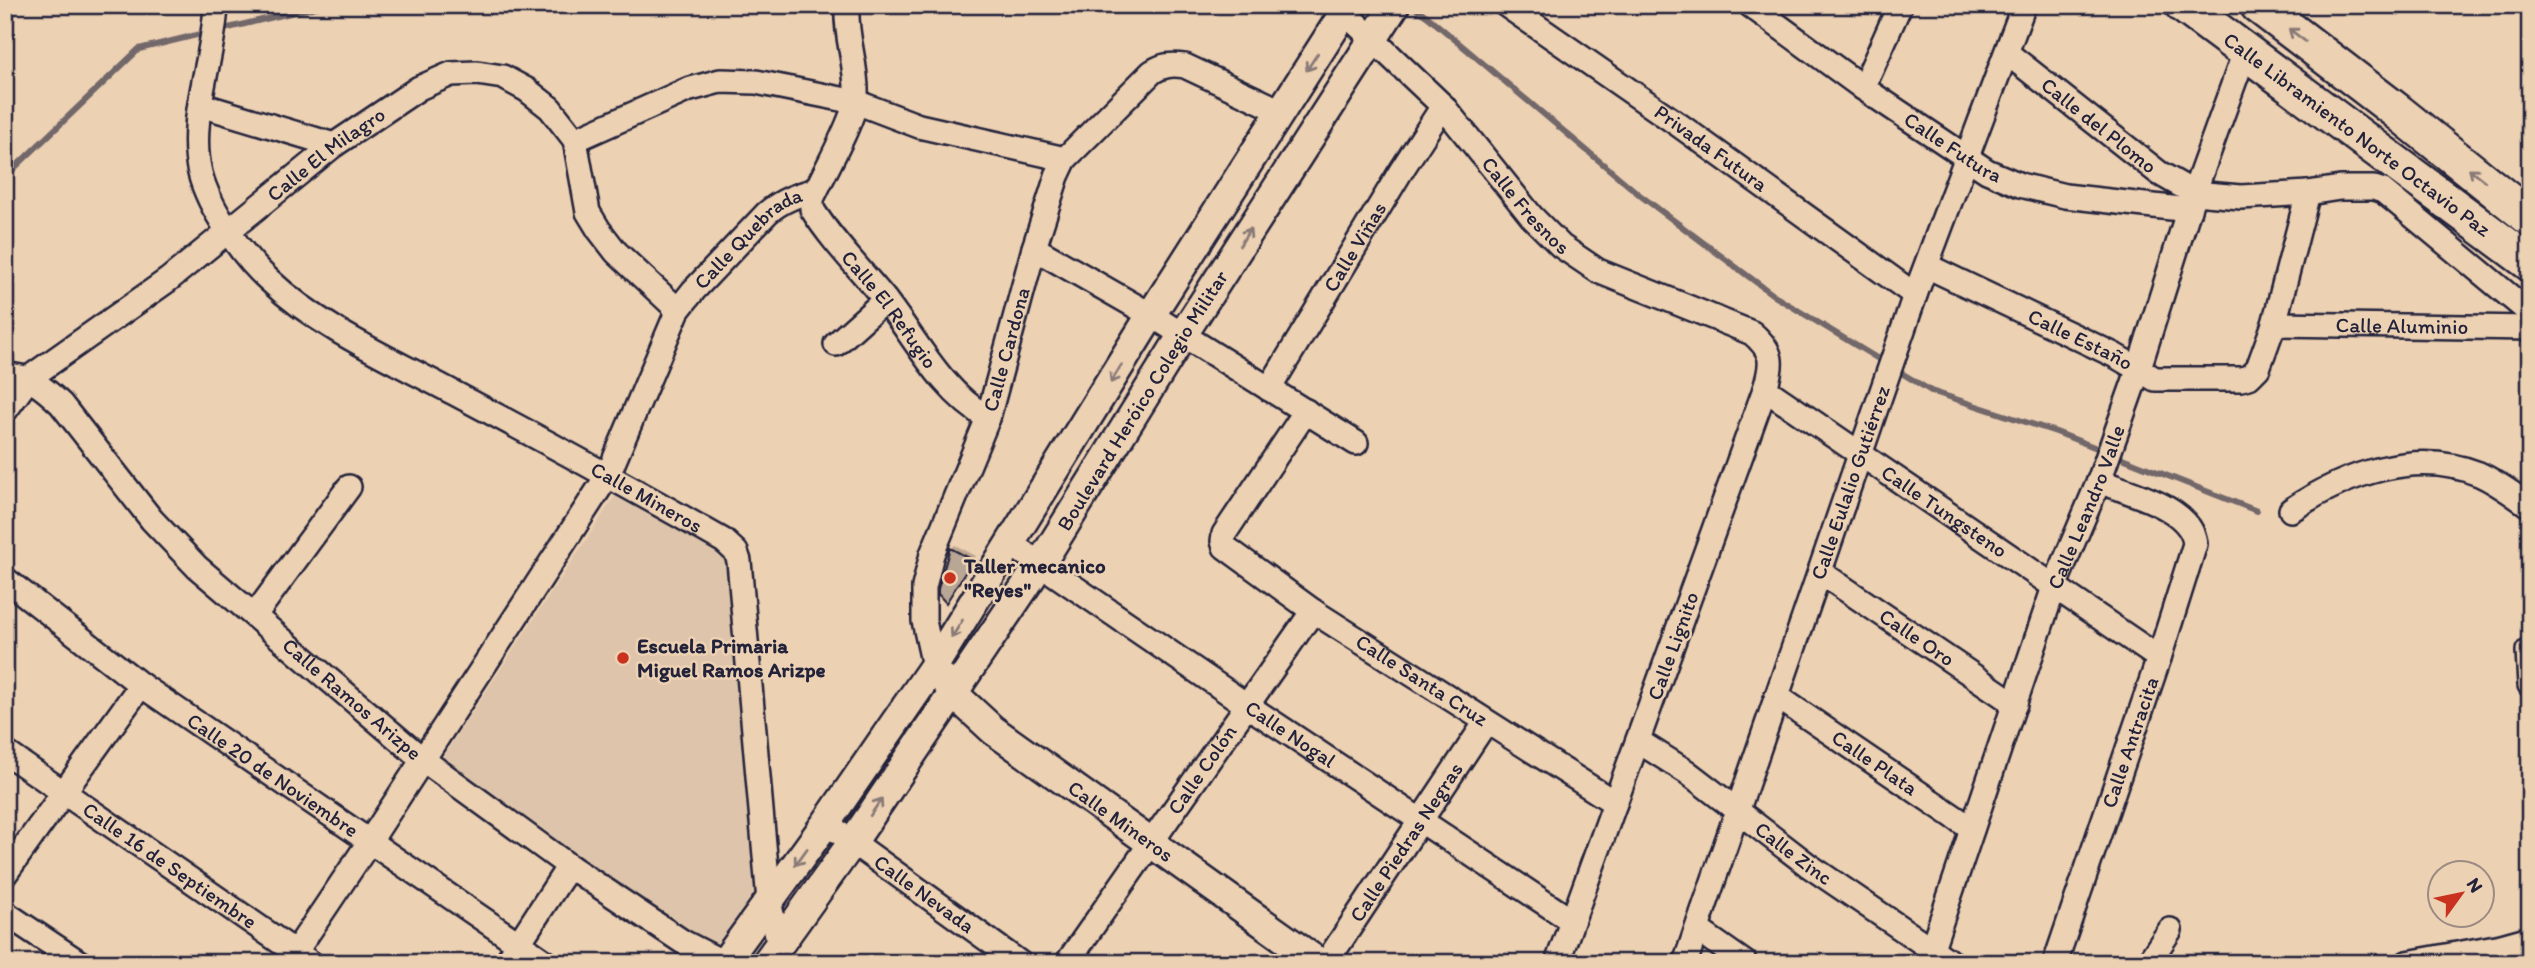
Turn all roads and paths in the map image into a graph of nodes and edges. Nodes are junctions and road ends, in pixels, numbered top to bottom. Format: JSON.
{"nodes":[{"id":1,"x":216,"y":5,"type":"edge"},
{"id":2,"x":847,"y":5,"type":"edge"},
{"id":3,"x":1395,"y":5,"type":"edge"},
{"id":4,"x":1506,"y":5,"type":"edge"},
{"id":5,"x":1750,"y":5,"type":"edge"},
{"id":6,"x":1900,"y":5,"type":"edge"},
{"id":7,"x":2024,"y":5,"type":"edge"},
{"id":8,"x":2183,"y":5,"type":"edge"},
{"id":9,"x":2258,"y":5,"type":"edge"},
{"id":10,"x":1347,"y":9,"type":"edge"},
{"id":11,"x":1373,"y":38,"type":"junction"},
{"id":12,"x":2245,"y":52,"type":"junction"},
{"id":13,"x":2007,"y":53,"type":"junction"},
{"id":14,"x":1863,"y":88,"type":"junction"},
{"id":15,"x":856,"y":102,"type":"junction"},
{"id":16,"x":201,"y":105,"type":"junction"},
{"id":17,"x":1443,"y":107,"type":"junction"},
{"id":18,"x":1281,"y":111,"type":"junction"},
{"id":19,"x":575,"y":140,"type":"junction"},
{"id":20,"x":334,"y":145,"type":"junction"},
{"id":21,"x":1965,"y":158,"type":"junction"},
{"id":22,"x":1065,"y":159,"type":"junction"},
{"id":23,"x":816,"y":190,"type":"junction"},
{"id":24,"x":2308,"y":193,"type":"junction"},
{"id":25,"x":2191,"y":201,"type":"junction"},
{"id":26,"x":2530,"y":218,"type":"edge"},
{"id":27,"x":229,"y":231,"type":"junction"},
{"id":28,"x":1034,"y":248,"type":"junction"},
{"id":29,"x":2530,"y":263,"type":"edge"},
{"id":30,"x":1927,"y":266,"type":"junction"},
{"id":31,"x":1915,"y":295,"type":"junction"},
{"id":32,"x":885,"y":300,"type":"junction"},
{"id":33,"x":678,"y":310,"type":"junction"},
{"id":34,"x":2530,"y":313,"type":"edge"},
{"id":35,"x":1151,"y":315,"type":"junction"},
{"id":36,"x":2274,"y":324,"type":"junction"},
{"id":37,"x":2530,"y":328,"type":"edge"},
{"id":38,"x":1752,"y":333,"type":"joint"},
{"id":39,"x":1182,"y":336,"type":"junction"},
{"id":40,"x":836,"y":344,"type":"dead end"},
{"id":41,"x":2138,"y":371,"type":"junction"},
{"id":42,"x":5,"y":375,"type":"edge"},
{"id":43,"x":29,"y":378,"type":"junction"},
{"id":44,"x":1269,"y":389,"type":"junction"},
{"id":45,"x":1765,"y":389,"type":"junction"},
{"id":46,"x":5,"y":411,"type":"edge"},
{"id":47,"x":1306,"y":411,"type":"junction"},
{"id":48,"x":988,"y":418,"type":"junction"},
{"id":49,"x":1356,"y":443,"type":"dead end"},
{"id":50,"x":1861,"y":453,"type":"junction"},
{"id":51,"x":607,"y":475,"type":"junction"},
{"id":52,"x":2099,"y":481,"type":"junction"},
{"id":53,"x":349,"y":487,"type":"dead end"},
{"id":54,"x":2530,"y":506,"type":"edge"},
{"id":55,"x":2291,"y":510,"type":"dead end"},
{"id":56,"x":1011,"y":544,"type":"junction"},
{"id":57,"x":1041,"y":563,"type":"junction"},
{"id":58,"x":1820,"y":572,"type":"junction"},
{"id":59,"x":5,"y":579,"type":"edge"},
{"id":60,"x":2054,"y":587,"type":"junction"},
{"id":61,"x":1313,"y":611,"type":"junction"},
{"id":62,"x":254,"y":615,"type":"junction"},
{"id":63,"x":2528,"y":651,"type":"dead end"},
{"id":64,"x":2160,"y":658,"type":"junction"},
{"id":65,"x":934,"y":666,"type":"junction"},
{"id":66,"x":141,"y":685,"type":"junction"},
{"id":67,"x":2530,"y":685,"type":"edge"},
{"id":68,"x":954,"y":694,"type":"junction"},
{"id":69,"x":1778,"y":697,"type":"junction"},
{"id":70,"x":2015,"y":704,"type":"junction"},
{"id":71,"x":1248,"y":706,"type":"junction"},
{"id":72,"x":1486,"y":722,"type":"junction"},
{"id":73,"x":1638,"y":741,"type":"junction"},
{"id":74,"x":5,"y":752,"type":"edge"},
{"id":75,"x":422,"y":759,"type":"junction"},
{"id":76,"x":62,"y":793,"type":"junction"},
{"id":77,"x":1615,"y":803,"type":"junction"},
{"id":78,"x":1738,"y":811,"type":"junction"},
{"id":79,"x":1422,"y":821,"type":"junction"},
{"id":80,"x":826,"y":823,"type":"junction"},
{"id":81,"x":1972,"y":829,"type":"junction"},
{"id":82,"x":370,"y":841,"type":"junction"},
{"id":83,"x":1150,"y":842,"type":"junction"},
{"id":84,"x":852,"y":843,"type":"junction"},
{"id":85,"x":569,"y":866,"type":"junction"},
{"id":86,"x":5,"y":874,"type":"edge"},
{"id":87,"x":769,"y":901,"type":"junction"},
{"id":88,"x":5,"y":913,"type":"edge"},
{"id":89,"x":1572,"y":921,"type":"junction"},
{"id":90,"x":1698,"y":930,"type":"junction"},
{"id":91,"x":2170,"y":930,"type":"dead end"},
{"id":92,"x":2530,"y":938,"type":"edge"},
{"id":93,"x":519,"y":943,"type":"junction"},
{"id":94,"x":773,"y":954,"type":"edge"},
{"id":95,"x":1930,"y":956,"type":"edge"},
{"id":96,"x":298,"y":959,"type":"edge"},
{"id":97,"x":80,"y":963,"type":"edge"},
{"id":98,"x":506,"y":963,"type":"edge"},
{"id":99,"x":547,"y":963,"type":"edge"},
{"id":100,"x":724,"y":963,"type":"edge"},
{"id":101,"x":1020,"y":963,"type":"edge"},
{"id":102,"x":1067,"y":963,"type":"edge"},
{"id":103,"x":1319,"y":963,"type":"edge"},
{"id":104,"x":1326,"y":963,"type":"edge"},
{"id":105,"x":1557,"y":963,"type":"edge"},
{"id":106,"x":1685,"y":963,"type":"edge"},
{"id":107,"x":1745,"y":963,"type":"edge"},
{"id":108,"x":1952,"y":963,"type":"edge"},
{"id":109,"x":2055,"y":963,"type":"edge"},
{"id":110,"x":2148,"y":963,"type":"edge"},
{"id":111,"x":2407,"y":963,"type":"edge"}],
"edges":[{"from":1,"to":16,"type":"street","name":"Calle Mineros"},
{"from":2,"to":15,"type":"street","name":"Calle Quebrada"},
{"from":3,"to":11,"type":"street","name":"Boulevard Heróico Colegio Militar"},
{"from":4,"to":31,"type":"street","name":"Privada Futura"},
{"from":5,"to":14,"type":"street","name":"Calle Futura"},
{"from":6,"to":14,"type":"street"},
{"from":7,"to":13,"type":"street","name":"Calle Eulalio Gutiérrez"},
{"from":8,"to":12,"type":"main road","name":"Calle Libramiento Norte Octavio Paz"},
{"from":26,"to":9,"type":"main road","name":"Calle Libramiento Norte Octavio Paz","one_way":true},
{"from":10,"to":11,"type":"street","name":"Calle Fresnos"},
{"from":10,"to":18,"type":"street","name":"Boulevard Heróico Colegio Militar","one_way":true},
{"from":11,"to":17,"type":"street","name":"Calle Fresnos"},
{"from":39,"to":11,"type":"street","name":"Boulevard Heróico Colegio Militar","one_way":true},
{"from":12,"to":25,"type":"street","name":"Calle Leandro Valle"},
{"from":12,"to":29,"type":"main road","name":"Calle Libramiento Norte Octavio Paz"},
{"from":13,"to":21,"type":"street","name":"Calle Eulalio Gutiérrez"},
{"from":13,"to":25,"type":"street","name":"Calle del Plomo"},
{"from":14,"to":21,"type":"street","name":"Calle Futura"},
{"from":15,"to":19,"type":"street"},
{"from":15,"to":22,"type":"street"},
{"from":15,"to":23,"type":"street","name":"Calle Quebrada"},
{"from":16,"to":20,"type":"street"},
{"from":16,"to":27,"type":"street","name":"Calle Mineros"},
{"from":17,"to":38,"type":"street","name":"Calle Fresnos"},
{"from":17,"to":44,"type":"street","name":"Calle Viñas"},
{"from":18,"to":22,"type":"street","name":"Calle Cardona"},
{"from":18,"to":35,"type":"street","name":"Boulevard Heróico Colegio Militar"},
{"from":19,"to":20,"type":"street","name":"Calle El Milagro"},
{"from":19,"to":33,"type":"street","name":"Calle El Milagro"},
{"from":20,"to":27,"type":"street","name":"Calle El Milagro"},
{"from":21,"to":25,"type":"street","name":"Calle Futura"},
{"from":21,"to":30,"type":"street","name":"Calle Eulalio Gutiérrez"},
{"from":22,"to":28,"type":"street","name":"Calle Cardona"},
{"from":23,"to":32,"type":"street","name":"Calle El Refugio"},
{"from":23,"to":33,"type":"street","name":"Calle Quebrada"},
{"from":24,"to":25,"type":"street","name":"Calle Futura"},
{"from":24,"to":34,"type":"street","name":"Calle Futura"},
{"from":24,"to":36,"type":"street"},
{"from":25,"to":41,"type":"street","name":"Calle Leandro Valle"},
{"from":27,"to":43,"type":"street","name":"Calle El Milagro"},
{"from":27,"to":51,"type":"street","name":"Calle Mineros"},
{"from":28,"to":35,"type":"street"},
{"from":28,"to":48,"type":"street","name":"Calle Cardona"},
{"from":30,"to":31,"type":"street","name":"Calle Eulalio Gutiérrez"},
{"from":30,"to":41,"type":"street","name":"Calle Estaño"},
{"from":31,"to":50,"type":"street","name":"Calle Eulalio Gutiérrez"},
{"from":32,"to":40,"type":"street"},
{"from":32,"to":48,"type":"street","name":"Calle El Refugio"},
{"from":33,"to":51,"type":"street","name":"Calle Quebrada"},
{"from":35,"to":39,"type":"street"},
{"from":35,"to":56,"type":"street","name":"Boulevard Heróico Colegio Militar","one_way":true},
{"from":36,"to":37,"type":"street","name":"Calle Aluminio"},
{"from":36,"to":41,"type":"street","name":"Calle Estaño"},
{"from":38,"to":45,"type":"street","name":"Calle Lignito"},
{"from":39,"to":44,"type":"street"},
{"from":39,"to":57,"type":"street","name":"Boulevard Heróico Colegio Militar"},
{"from":41,"to":52,"type":"street","name":"Calle Leandro Valle"},
{"from":42,"to":43,"type":"street"},
{"from":43,"to":46,"type":"street","name":"Calle El Milagro"},
{"from":43,"to":62,"type":"street","name":"Calle Ramos Arizpe"},
{"from":44,"to":47,"type":"street"},
{"from":45,"to":50,"type":"street","name":"Calle Tungsteno"},
{"from":45,"to":73,"type":"street","name":"Calle Lignito"},
{"from":47,"to":49,"type":"street"},
{"from":47,"to":61,"type":"street","name":"Calle Santa Cruz"},
{"from":48,"to":65,"type":"street","name":"Calle Cardona"},
{"from":50,"to":58,"type":"street","name":"Calle Eulalio Gutiérrez"},
{"from":50,"to":60,"type":"street","name":"Calle Tungsteno"},
{"from":51,"to":75,"type":"street","name":"Calle Quebrada"},
{"from":51,"to":87,"type":"street","name":"Calle Mineros"},
{"from":52,"to":60,"type":"street","name":"Calle Leandro Valle"},
{"from":52,"to":64,"type":"street","name":"Calle Antracita"},
{"from":53,"to":62,"type":"street"},
{"from":54,"to":55,"type":"street"},
{"from":56,"to":57,"type":"street","name":"Calle Nogal"},
{"from":56,"to":65,"type":"street","name":"Boulevard Heróico Colegio Militar","one_way":true},
{"from":57,"to":68,"type":"street","name":"Boulevard Heróico Colegio Militar"},
{"from":57,"to":71,"type":"street","name":"Calle Nogal"},
{"from":58,"to":69,"type":"street","name":"Calle Eulalio Gutiérrez"},
{"from":58,"to":70,"type":"street","name":"Calle Oro"},
{"from":59,"to":66,"type":"street","name":"Calle 20 de Noviembre"},
{"from":60,"to":64,"type":"street","name":"Calle Tungsteno"},
{"from":60,"to":70,"type":"street","name":"Calle Leandro Valle"},
{"from":61,"to":71,"type":"street","name":"Calle Colón"},
{"from":61,"to":72,"type":"street","name":"Calle Santa Cruz"},
{"from":62,"to":75,"type":"street","name":"Calle Ramos Arizpe"},
{"from":63,"to":67,"type":"street"},
{"from":64,"to":109,"type":"street","name":"Calle Antracita"},
{"from":65,"to":68,"type":"street","name":"Calle Mineros"},
{"from":65,"to":80,"type":"street","name":"Boulevard Heróico Colegio Militar"},
{"from":66,"to":76,"type":"street"},
{"from":66,"to":82,"type":"street","name":"Calle 20 de Noviembre"},
{"from":68,"to":83,"type":"street","name":"Calle Mineros"},
{"from":84,"to":68,"type":"street","name":"Boulevard Heróico Colegio Militar","one_way":true},
{"from":69,"to":78,"type":"street","name":"Calle Eulalio Gutiérrez"},
{"from":69,"to":81,"type":"street","name":"Calle Plata"},
{"from":70,"to":81,"type":"street","name":"Calle Leandro Valle"},
{"from":71,"to":79,"type":"street","name":"Calle Nogal"},
{"from":71,"to":83,"type":"street","name":"Calle Colón"},
{"from":72,"to":77,"type":"street","name":"Calle Santa Cruz"},
{"from":72,"to":79,"type":"street","name":"Calle Piedras Negras"},
{"from":73,"to":77,"type":"street","name":"Calle Lignito"},
{"from":73,"to":78,"type":"street","name":"Calle Zinc"},
{"from":74,"to":76,"type":"street","name":"Calle 16 de Septiembre"},
{"from":75,"to":82,"type":"street","name":"Calle Quebrada"},
{"from":75,"to":85,"type":"street","name":"Calle Ramos Arizpe"},
{"from":76,"to":86,"type":"street"},
{"from":76,"to":96,"type":"street","name":"Calle 16 de Septiembre"},
{"from":77,"to":89,"type":"street","name":"Calle Lignito"},
{"from":78,"to":90,"type":"street","name":"Calle Eulalio Gutiérrez"},
{"from":78,"to":95,"type":"street","name":"Calle Zinc"},
{"from":79,"to":89,"type":"street","name":"Calle Nogal"},
{"from":79,"to":104,"type":"street","name":"Calle Piedras Negras"},
{"from":80,"to":84,"type":"street","name":"Calle Nevada"},
{"from":80,"to":87,"type":"street","name":"Boulevard Heróico Colegio Militar","one_way":true},
{"from":81,"to":95,"type":"street","name":"Calle Leandro Valle"},
{"from":82,"to":93,"type":"street","name":"Calle 20 de Noviembre"},
{"from":82,"to":96,"type":"street","name":"Calle Quebrada"},
{"from":83,"to":102,"type":"street","name":"Calle Colón"},
{"from":83,"to":103,"type":"street","name":"Calle Mineros"},
{"from":84,"to":94,"type":"street","name":"Boulevard Heróico Colegio Militar"},
{"from":84,"to":101,"type":"street","name":"Calle Nevada"},
{"from":85,"to":93,"type":"street"},
{"from":85,"to":100,"type":"street","name":"Calle Ramos Arizpe"},
{"from":87,"to":94,"type":"street","name":"Calle Mineros"},
{"from":87,"to":100,"type":"street","name":"Boulevard Heróico Colegio Militar"},
{"from":88,"to":97,"type":"street"},
{"from":89,"to":105,"type":"street","name":"Calle Lignito"},
{"from":90,"to":106,"type":"street","name":"Calle Eulalio Gutiérrez"},
{"from":90,"to":107,"type":"street"},
{"from":91,"to":110,"type":"street"},
{"from":92,"to":111,"type":"street"},
{"from":93,"to":98,"type":"street"},
{"from":93,"to":99,"type":"street","name":"Calle 20 de Noviembre"},
{"from":95,"to":108,"type":"street","name":"Calle Zinc"}]}
